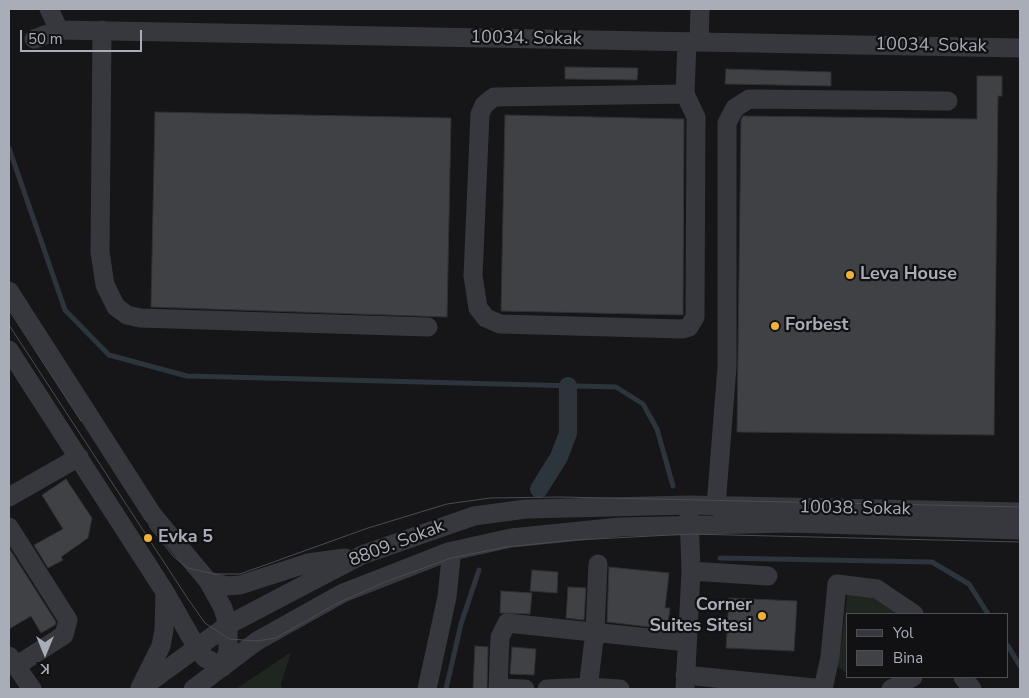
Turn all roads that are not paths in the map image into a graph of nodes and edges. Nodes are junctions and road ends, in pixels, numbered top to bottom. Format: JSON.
{"nodes":[{"id":1,"x":50,"y":9,"type":"edge"},
{"id":2,"x":700,"y":9,"type":"edge"},
{"id":3,"x":59,"y":30,"type":"junction"},
{"id":4,"x":102,"y":30,"type":"junction"},
{"id":5,"x":34,"y":39,"type":"dead end"},
{"id":6,"x":693,"y":42,"type":"junction"},
{"id":7,"x":1020,"y":48,"type":"edge"},
{"id":8,"x":685,"y":94,"type":"junction"},
{"id":9,"x":948,"y":102,"type":"dead end"},
{"id":10,"x":9,"y":291,"type":"edge"},
{"id":11,"x":428,"y":327,"type":"dead end"},
{"id":12,"x":9,"y":350,"type":"edge"},
{"id":13,"x":79,"y":457,"type":"junction"},
{"id":14,"x":9,"y":497,"type":"edge"},
{"id":15,"x":689,"y":505,"type":"junction"},
{"id":16,"x":716,"y":506,"type":"junction"},
{"id":17,"x":1020,"y":512,"type":"edge"},
{"id":18,"x":690,"y":525,"type":"junction"},
{"id":19,"x":9,"y":527,"type":"edge"},
{"id":20,"x":1020,"y":530,"type":"edge"},
{"id":21,"x":448,"y":552,"type":"junction"},
{"id":22,"x":362,"y":555,"type":"junction"},
{"id":23,"x":598,"y":564,"type":"dead end"},
{"id":24,"x":691,"y":571,"type":"junction"},
{"id":25,"x":768,"y":576,"type":"dead end"},
{"id":26,"x":208,"y":581,"type":"junction"},
{"id":27,"x":165,"y":592,"type":"junction"},
{"id":28,"x":913,"y":613,"type":"edge"},
{"id":29,"x":228,"y":624,"type":"junction"},
{"id":30,"x":595,"y":631,"type":"junction"},
{"id":31,"x":687,"y":642,"type":"junction"},
{"id":32,"x":197,"y":648,"type":"junction"},
{"id":33,"x":12,"y":660,"type":"edge"},
{"id":34,"x":223,"y":667,"type":"junction"},
{"id":35,"x":911,"y":678,"type":"edge"},
{"id":36,"x":964,"y":678,"type":"edge"},
{"id":37,"x":685,"y":682,"type":"edge"},
{"id":38,"x":498,"y":688,"type":"edge"},
{"id":39,"x":588,"y":688,"type":"edge"},
{"id":40,"x":32,"y":689,"type":"edge"},
{"id":41,"x":140,"y":689,"type":"edge"},
{"id":42,"x":193,"y":689,"type":"edge"},
{"id":43,"x":427,"y":689,"type":"edge"},
{"id":44,"x":524,"y":689,"type":"edge"},
{"id":45,"x":547,"y":689,"type":"edge"},
{"id":46,"x":620,"y":689,"type":"edge"},
{"id":47,"x":823,"y":689,"type":"edge"},
{"id":48,"x":891,"y":689,"type":"edge"},
{"id":49,"x":972,"y":689,"type":"edge"}],
"edges":[{"from":1,"to":3,"type":"street"},
{"from":2,"to":6,"type":"street"},
{"from":3,"to":4,"type":"street","name":"10034. Sokak"},
{"from":3,"to":5,"type":"street","name":"10034. Sokak"},
{"from":4,"to":6,"type":"street","name":"10034. Sokak"},
{"from":4,"to":11,"type":"street"},
{"from":6,"to":7,"type":"street","name":"10034. Sokak"},
{"from":6,"to":8,"type":"street"},
{"from":8,"to":8,"type":"street"},
{"from":9,"to":16,"type":"street"},
{"from":10,"to":26,"type":"street"},
{"from":12,"to":13,"type":"street"},
{"from":13,"to":14,"type":"street"},
{"from":13,"to":27,"type":"street"},
{"from":15,"to":16,"type":"street","name":"10038. Sokak"},
{"from":15,"to":18,"type":"street"},
{"from":15,"to":22,"type":"street","name":"8809. Sokak"},
{"from":16,"to":17,"type":"street","name":"10038. Sokak"},
{"from":18,"to":20,"type":"street","name":"10038. Sokak"},
{"from":18,"to":21,"type":"street","name":"8809. Sokak"},
{"from":18,"to":24,"type":"street"},
{"from":19,"to":33,"type":"street"},
{"from":21,"to":34,"type":"street","name":"8809. Sokak"},
{"from":21,"to":43,"type":"street"},
{"from":22,"to":26,"type":"street"},
{"from":22,"to":29,"type":"street","name":"8809. Sokak"},
{"from":23,"to":30,"type":"street"},
{"from":24,"to":25,"type":"street"},
{"from":24,"to":31,"type":"street"},
{"from":26,"to":29,"type":"street"},
{"from":27,"to":32,"type":"street"},
{"from":27,"to":41,"type":"street"},
{"from":28,"to":47,"type":"street"},
{"from":29,"to":32,"type":"street","name":"8809. Sokak"},
{"from":29,"to":34,"type":"street"},
{"from":30,"to":31,"type":"street"},
{"from":30,"to":38,"type":"street"},
{"from":30,"to":39,"type":"street"},
{"from":31,"to":37,"type":"street"},
{"from":32,"to":34,"type":"street"},
{"from":32,"to":41,"type":"street","name":"8809. Sokak"},
{"from":33,"to":40,"type":"street"},
{"from":34,"to":42,"type":"street","name":"8809. Sokak"},
{"from":35,"to":48,"type":"street"},
{"from":36,"to":49,"type":"street"},
{"from":37,"to":47,"type":"street"},
{"from":38,"to":44,"type":"street"},
{"from":39,"to":45,"type":"street"},
{"from":39,"to":46,"type":"street"}]}
